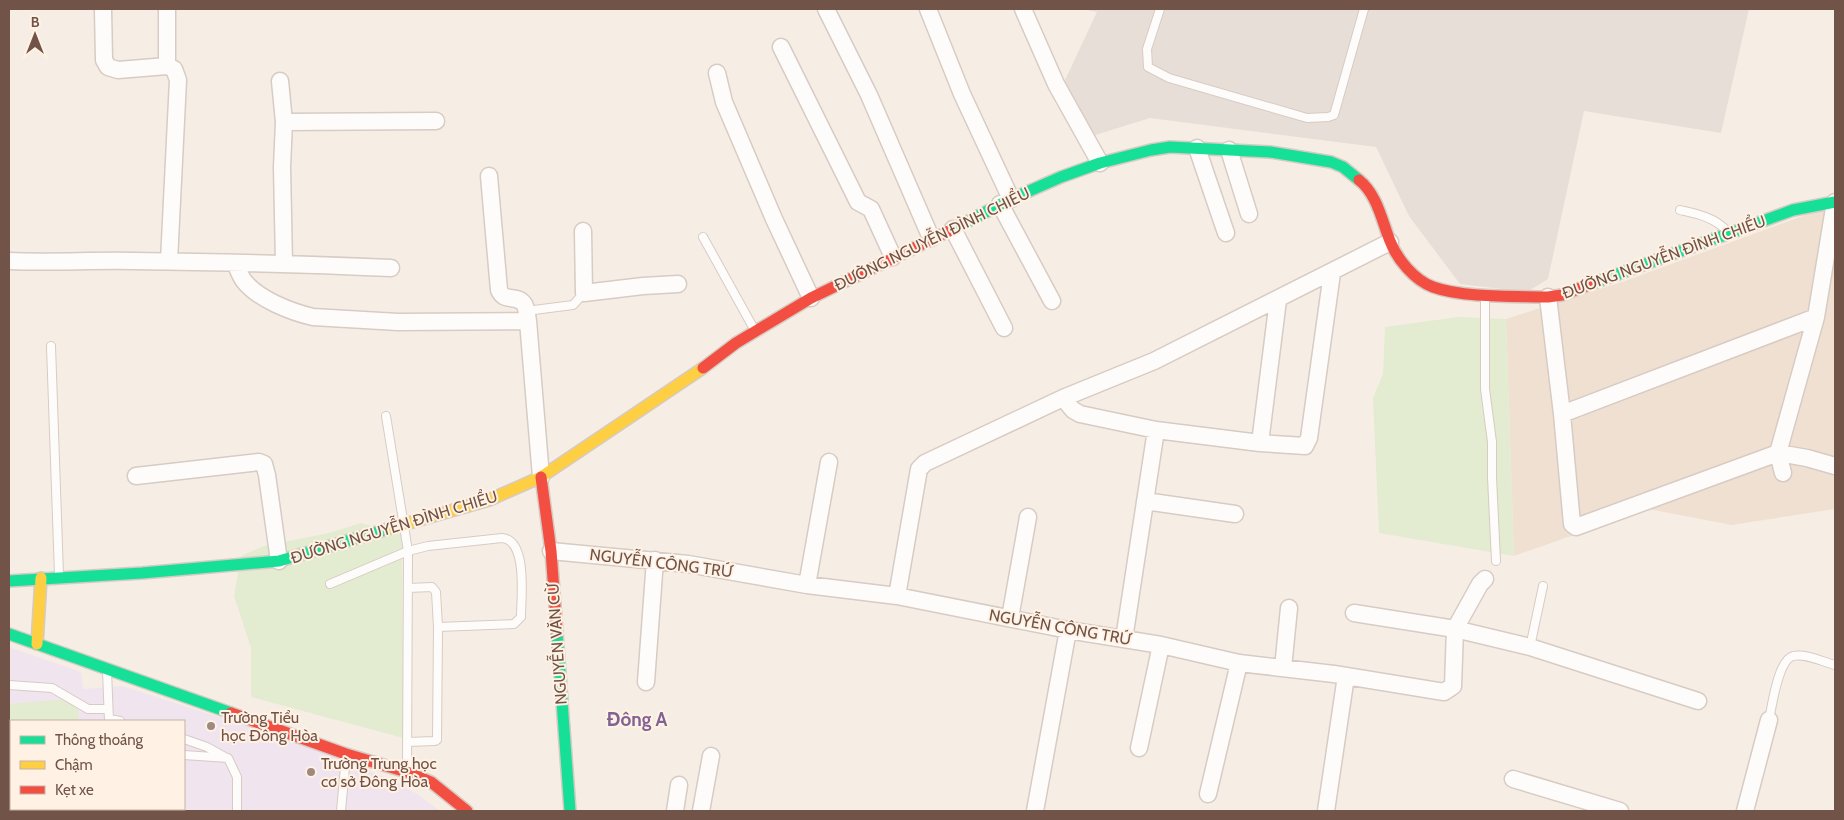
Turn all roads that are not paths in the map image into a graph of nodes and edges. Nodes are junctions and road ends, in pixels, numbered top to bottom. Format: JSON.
{"nodes":[{"id":1,"x":103,"y":9,"type":"edge"},
{"id":2,"x":168,"y":9,"type":"edge"},
{"id":3,"x":826,"y":9,"type":"edge"},
{"id":4,"x":928,"y":9,"type":"edge"},
{"id":5,"x":1023,"y":9,"type":"edge"},
{"id":6,"x":1160,"y":9,"type":"edge"},
{"id":7,"x":1364,"y":9,"type":"edge"},
{"id":8,"x":781,"y":47,"type":"dead end"},
{"id":9,"x":167,"y":66,"type":"junction"},
{"id":10,"x":716,"y":73,"type":"dead end"},
{"id":11,"x":280,"y":81,"type":"dead end"},
{"id":12,"x":436,"y":121,"type":"dead end"},
{"id":13,"x":284,"y":122,"type":"junction"},
{"id":14,"x":1197,"y":148,"type":"junction"},
{"id":15,"x":1229,"y":150,"type":"junction"},
{"id":16,"x":1100,"y":163,"type":"junction"},
{"id":17,"x":489,"y":176,"type":"dead end"},
{"id":18,"x":1006,"y":201,"type":"junction"},
{"id":19,"x":1835,"y":202,"type":"edge"},
{"id":20,"x":1680,"y":210,"type":"dead end"},
{"id":21,"x":1249,"y":214,"type":"dead end"},
{"id":22,"x":953,"y":229,"type":"junction"},
{"id":23,"x":583,"y":231,"type":"dead end"},
{"id":24,"x":1226,"y":233,"type":"dead end"},
{"id":25,"x":1730,"y":234,"type":"junction"},
{"id":26,"x":703,"y":237,"type":"dead end"},
{"id":27,"x":931,"y":238,"type":"junction"},
{"id":28,"x":1390,"y":242,"type":"junction"},
{"id":29,"x":893,"y":257,"type":"junction"},
{"id":30,"x":9,"y":261,"type":"edge"},
{"id":31,"x":169,"y":261,"type":"junction"},
{"id":32,"x":235,"y":264,"type":"junction"},
{"id":33,"x":284,"y":264,"type":"junction"},
{"id":34,"x":391,"y":268,"type":"dead end"},
{"id":35,"x":1332,"y":272,"type":"junction"},
{"id":36,"x":678,"y":284,"type":"dead end"},
{"id":37,"x":584,"y":293,"type":"junction"},
{"id":38,"x":1485,"y":294,"type":"junction"},
{"id":39,"x":812,"y":298,"type":"junction"},
{"id":40,"x":1548,"y":298,"type":"junction"},
{"id":41,"x":1278,"y":300,"type":"junction"},
{"id":42,"x":1052,"y":301,"type":"dead end"},
{"id":43,"x":527,"y":316,"type":"junction"},
{"id":44,"x":1816,"y":318,"type":"junction"},
{"id":45,"x":1004,"y":328,"type":"dead end"},
{"id":46,"x":755,"y":331,"type":"junction"},
{"id":47,"x":51,"y":346,"type":"dead end"},
{"id":48,"x":1063,"y":398,"type":"junction"},
{"id":49,"x":1562,"y":414,"type":"junction"},
{"id":50,"x":386,"y":416,"type":"dead end"},
{"id":51,"x":1156,"y":430,"type":"junction"},
{"id":52,"x":1260,"y":443,"type":"junction"},
{"id":53,"x":1778,"y":453,"type":"junction"},
{"id":54,"x":829,"y":462,"type":"dead end"},
{"id":55,"x":1835,"y":466,"type":"edge"},
{"id":56,"x":1783,"y":473,"type":"dead end"},
{"id":57,"x":136,"y":476,"type":"dead end"},
{"id":58,"x":541,"y":476,"type":"junction"},
{"id":59,"x":1145,"y":502,"type":"junction"},
{"id":60,"x":1235,"y":514,"type":"dead end"},
{"id":61,"x":1028,"y":517,"type":"dead end"},
{"id":62,"x":405,"y":526,"type":"junction"},
{"id":63,"x":408,"y":551,"type":"junction"},
{"id":64,"x":551,"y":551,"type":"junction"},
{"id":65,"x":655,"y":560,"type":"junction"},
{"id":66,"x":279,"y":561,"type":"junction"},
{"id":67,"x":1496,"y":561,"type":"dead end"},
{"id":68,"x":60,"y":577,"type":"junction"},
{"id":69,"x":40,"y":578,"type":"junction"},
{"id":70,"x":1485,"y":579,"type":"dead end"},
{"id":71,"x":9,"y":581,"type":"edge"},
{"id":72,"x":330,"y":584,"type":"dead end"},
{"id":73,"x":807,"y":585,"type":"junction"},
{"id":74,"x":1543,"y":586,"type":"dead end"},
{"id":75,"x":408,"y":588,"type":"junction"},
{"id":76,"x":897,"y":596,"type":"junction"},
{"id":77,"x":1289,"y":608,"type":"dead end"},
{"id":78,"x":1354,"y":613,"type":"dead end"},
{"id":79,"x":1010,"y":618,"type":"junction"},
{"id":80,"x":438,"y":627,"type":"junction"},
{"id":81,"x":1456,"y":629,"type":"junction"},
{"id":82,"x":1068,"y":630,"type":"junction"},
{"id":83,"x":9,"y":634,"type":"edge"},
{"id":84,"x":1124,"y":639,"type":"junction"},
{"id":85,"x":37,"y":644,"type":"junction"},
{"id":86,"x":1161,"y":645,"type":"junction"},
{"id":87,"x":1530,"y":648,"type":"junction"},
{"id":88,"x":1239,"y":663,"type":"junction"},
{"id":89,"x":1835,"y":665,"type":"edge"},
{"id":90,"x":1282,"y":668,"type":"junction"},
{"id":91,"x":106,"y":669,"type":"junction"},
{"id":92,"x":1346,"y":676,"type":"junction"},
{"id":93,"x":646,"y":682,"type":"dead end"},
{"id":94,"x":9,"y":685,"type":"edge"},
{"id":95,"x":1698,"y":701,"type":"dead end"},
{"id":96,"x":108,"y":709,"type":"junction"},
{"id":97,"x":109,"y":720,"type":"edge"},
{"id":98,"x":1769,"y":720,"type":"joint"},
{"id":99,"x":185,"y":739,"type":"edge"},
{"id":100,"x":407,"y":742,"type":"junction"},
{"id":101,"x":1138,"y":748,"type":"dead end"},
{"id":102,"x":346,"y":754,"type":"junction"},
{"id":103,"x":185,"y":756,"type":"edge"},
{"id":104,"x":711,"y":756,"type":"dead end"},
{"id":105,"x":228,"y":758,"type":"junction"},
{"id":106,"x":407,"y":772,"type":"junction"},
{"id":107,"x":1513,"y":779,"type":"dead end"},
{"id":108,"x":679,"y":785,"type":"dead end"},
{"id":109,"x":1208,"y":794,"type":"dead end"},
{"id":110,"x":237,"y":811,"type":"edge"},
{"id":111,"x":341,"y":811,"type":"edge"},
{"id":112,"x":467,"y":811,"type":"edge"},
{"id":113,"x":570,"y":811,"type":"edge"},
{"id":114,"x":674,"y":811,"type":"edge"},
{"id":115,"x":701,"y":811,"type":"edge"},
{"id":116,"x":1035,"y":811,"type":"edge"},
{"id":117,"x":1326,"y":811,"type":"edge"},
{"id":118,"x":1620,"y":811,"type":"edge"},
{"id":119,"x":1745,"y":811,"type":"edge"}],
"edges":[{"from":1,"to":9,"type":"street"},
{"from":2,"to":9,"type":"street"},
{"from":3,"to":27,"type":"street"},
{"from":4,"to":18,"type":"street"},
{"from":5,"to":16,"type":"street"},
{"from":6,"to":7,"type":"lane"},
{"from":8,"to":29,"type":"street"},
{"from":9,"to":31,"type":"street"},
{"from":10,"to":39,"type":"street"},
{"from":11,"to":13,"type":"street"},
{"from":12,"to":13,"type":"street"},
{"from":13,"to":33,"type":"street"},
{"from":14,"to":15,"type":"street","name":"ĐƯỜNG NGUYỄN ĐÌNH CHIỂU"},
{"from":14,"to":16,"type":"street","name":"ĐƯỜNG NGUYỄN ĐÌNH CHIỂU"},
{"from":14,"to":24,"type":"street"},
{"from":15,"to":21,"type":"street"},
{"from":15,"to":28,"type":"street","name":"ĐƯỜNG NGUYỄN ĐÌNH CHIỂU"},
{"from":16,"to":18,"type":"street","name":"ĐƯỜNG NGUYỄN ĐÌNH CHIỂU"},
{"from":17,"to":43,"type":"street"},
{"from":18,"to":22,"type":"street","name":"ĐƯỜNG NGUYỄN ĐÌNH CHIỂU"},
{"from":18,"to":42,"type":"street"},
{"from":19,"to":25,"type":"street","name":"ĐƯỜNG NGUYỄN ĐÌNH CHIỂU"},
{"from":19,"to":44,"type":"street"},
{"from":20,"to":25,"type":"lane"},
{"from":22,"to":27,"type":"street","name":"ĐƯỜNG NGUYỄN ĐÌNH CHIỂU"},
{"from":22,"to":45,"type":"street"},
{"from":23,"to":37,"type":"street"},
{"from":25,"to":40,"type":"street","name":"ĐƯỜNG NGUYỄN ĐÌNH CHIỂU"},
{"from":26,"to":46,"type":"lane"},
{"from":27,"to":29,"type":"street","name":"ĐƯỜNG NGUYỄN ĐÌNH CHIỂU"},
{"from":28,"to":35,"type":"street"},
{"from":28,"to":38,"type":"street","name":"ĐƯỜNG NGUYỄN ĐÌNH CHIỂU"},
{"from":29,"to":39,"type":"street","name":"ĐƯỜNG NGUYỄN ĐÌNH CHIỂU"},
{"from":30,"to":31,"type":"street"},
{"from":31,"to":32,"type":"street"},
{"from":32,"to":33,"type":"street"},
{"from":32,"to":43,"type":"street"},
{"from":33,"to":34,"type":"street"},
{"from":35,"to":41,"type":"street"},
{"from":35,"to":52,"type":"street"},
{"from":36,"to":37,"type":"street"},
{"from":37,"to":43,"type":"lane"},
{"from":38,"to":40,"type":"street","name":"ĐƯỜNG NGUYỄN ĐÌNH CHIỂU"},
{"from":38,"to":67,"type":"lane"},
{"from":39,"to":46,"type":"street","name":"ĐƯỜNG NGUYỄN ĐÌNH CHIỂU"},
{"from":40,"to":49,"type":"street"},
{"from":41,"to":48,"type":"street"},
{"from":41,"to":52,"type":"street"},
{"from":43,"to":58,"type":"street"},
{"from":44,"to":49,"type":"street"},
{"from":44,"to":53,"type":"street"},
{"from":46,"to":58,"type":"street","name":"ĐƯỜNG NGUYỄN ĐÌNH CHIỂU"},
{"from":47,"to":68,"type":"lane"},
{"from":48,"to":51,"type":"street"},
{"from":48,"to":76,"type":"street"},
{"from":49,"to":53,"type":"street"},
{"from":50,"to":62,"type":"lane"},
{"from":51,"to":52,"type":"street"},
{"from":51,"to":59,"type":"street"},
{"from":53,"to":55,"type":"street"},
{"from":53,"to":56,"type":"street"},
{"from":54,"to":73,"type":"street"},
{"from":57,"to":66,"type":"street"},
{"from":58,"to":62,"type":"street","name":"ĐƯỜNG NGUYỄN ĐÌNH CHIỂU"},
{"from":58,"to":64,"type":"street","name":"NGUYỄN VĂN CỪ"},
{"from":59,"to":60,"type":"street"},
{"from":59,"to":84,"type":"street"},
{"from":61,"to":79,"type":"street"},
{"from":62,"to":63,"type":"lane"},
{"from":62,"to":66,"type":"street","name":"ĐƯỜNG NGUYỄN ĐÌNH CHIỂU"},
{"from":63,"to":72,"type":"lane"},
{"from":63,"to":75,"type":"lane"},
{"from":63,"to":80,"type":"lane"},
{"from":64,"to":65,"type":"street","name":"NGUYỄN CÔNG TRỨ"},
{"from":64,"to":113,"type":"street","name":"NGUYỄN VĂN CỪ"},
{"from":65,"to":73,"type":"street","name":"NGUYỄN CÔNG TRỨ"},
{"from":65,"to":93,"type":"street"},
{"from":66,"to":68,"type":"street","name":"ĐƯỜNG NGUYỄN ĐÌNH CHIỂU"},
{"from":68,"to":69,"type":"street","name":"ĐƯỜNG NGUYỄN ĐÌNH CHIỂU"},
{"from":69,"to":71,"type":"street","name":"ĐƯỜNG NGUYỄN ĐÌNH CHIỂU"},
{"from":69,"to":85,"type":"street"},
{"from":70,"to":81,"type":"street","name":"NGUYỄN CÔNG TRỨ"},
{"from":73,"to":76,"type":"street","name":"NGUYỄN CÔNG TRỨ"},
{"from":74,"to":87,"type":"lane"},
{"from":75,"to":80,"type":"lane"},
{"from":75,"to":100,"type":"lane"},
{"from":76,"to":79,"type":"street","name":"NGUYỄN CÔNG TRỨ"},
{"from":77,"to":90,"type":"street"},
{"from":78,"to":81,"type":"street"},
{"from":79,"to":82,"type":"street","name":"NGUYỄN CÔNG TRỨ"},
{"from":80,"to":100,"type":"lane"},
{"from":81,"to":87,"type":"street"},
{"from":81,"to":92,"type":"street","name":"NGUYỄN CÔNG TRỨ"},
{"from":82,"to":84,"type":"street","name":"NGUYỄN CÔNG TRỨ"},
{"from":82,"to":116,"type":"street"},
{"from":83,"to":85,"type":"street"},
{"from":84,"to":86,"type":"street","name":"NGUYỄN CÔNG TRỨ"},
{"from":85,"to":91,"type":"street"},
{"from":86,"to":88,"type":"street","name":"NGUYỄN CÔNG TRỨ"},
{"from":86,"to":101,"type":"street"},
{"from":87,"to":95,"type":"street"},
{"from":88,"to":90,"type":"street","name":"NGUYỄN CÔNG TRỨ"},
{"from":88,"to":109,"type":"street"},
{"from":89,"to":98,"type":"lane"},
{"from":90,"to":92,"type":"street","name":"NGUYỄN CÔNG TRỨ"},
{"from":91,"to":96,"type":"lane"},
{"from":91,"to":102,"type":"street"},
{"from":92,"to":117,"type":"street"},
{"from":94,"to":96,"type":"lane"},
{"from":96,"to":97,"type":"lane"},
{"from":98,"to":119,"type":"street"},
{"from":99,"to":105,"type":"lane"},
{"from":100,"to":106,"type":"lane"},
{"from":102,"to":106,"type":"street"},
{"from":102,"to":111,"type":"lane"},
{"from":103,"to":105,"type":"lane"},
{"from":104,"to":115,"type":"street"},
{"from":105,"to":110,"type":"lane"},
{"from":106,"to":112,"type":"street"},
{"from":107,"to":118,"type":"street"},
{"from":108,"to":114,"type":"street"}]}
